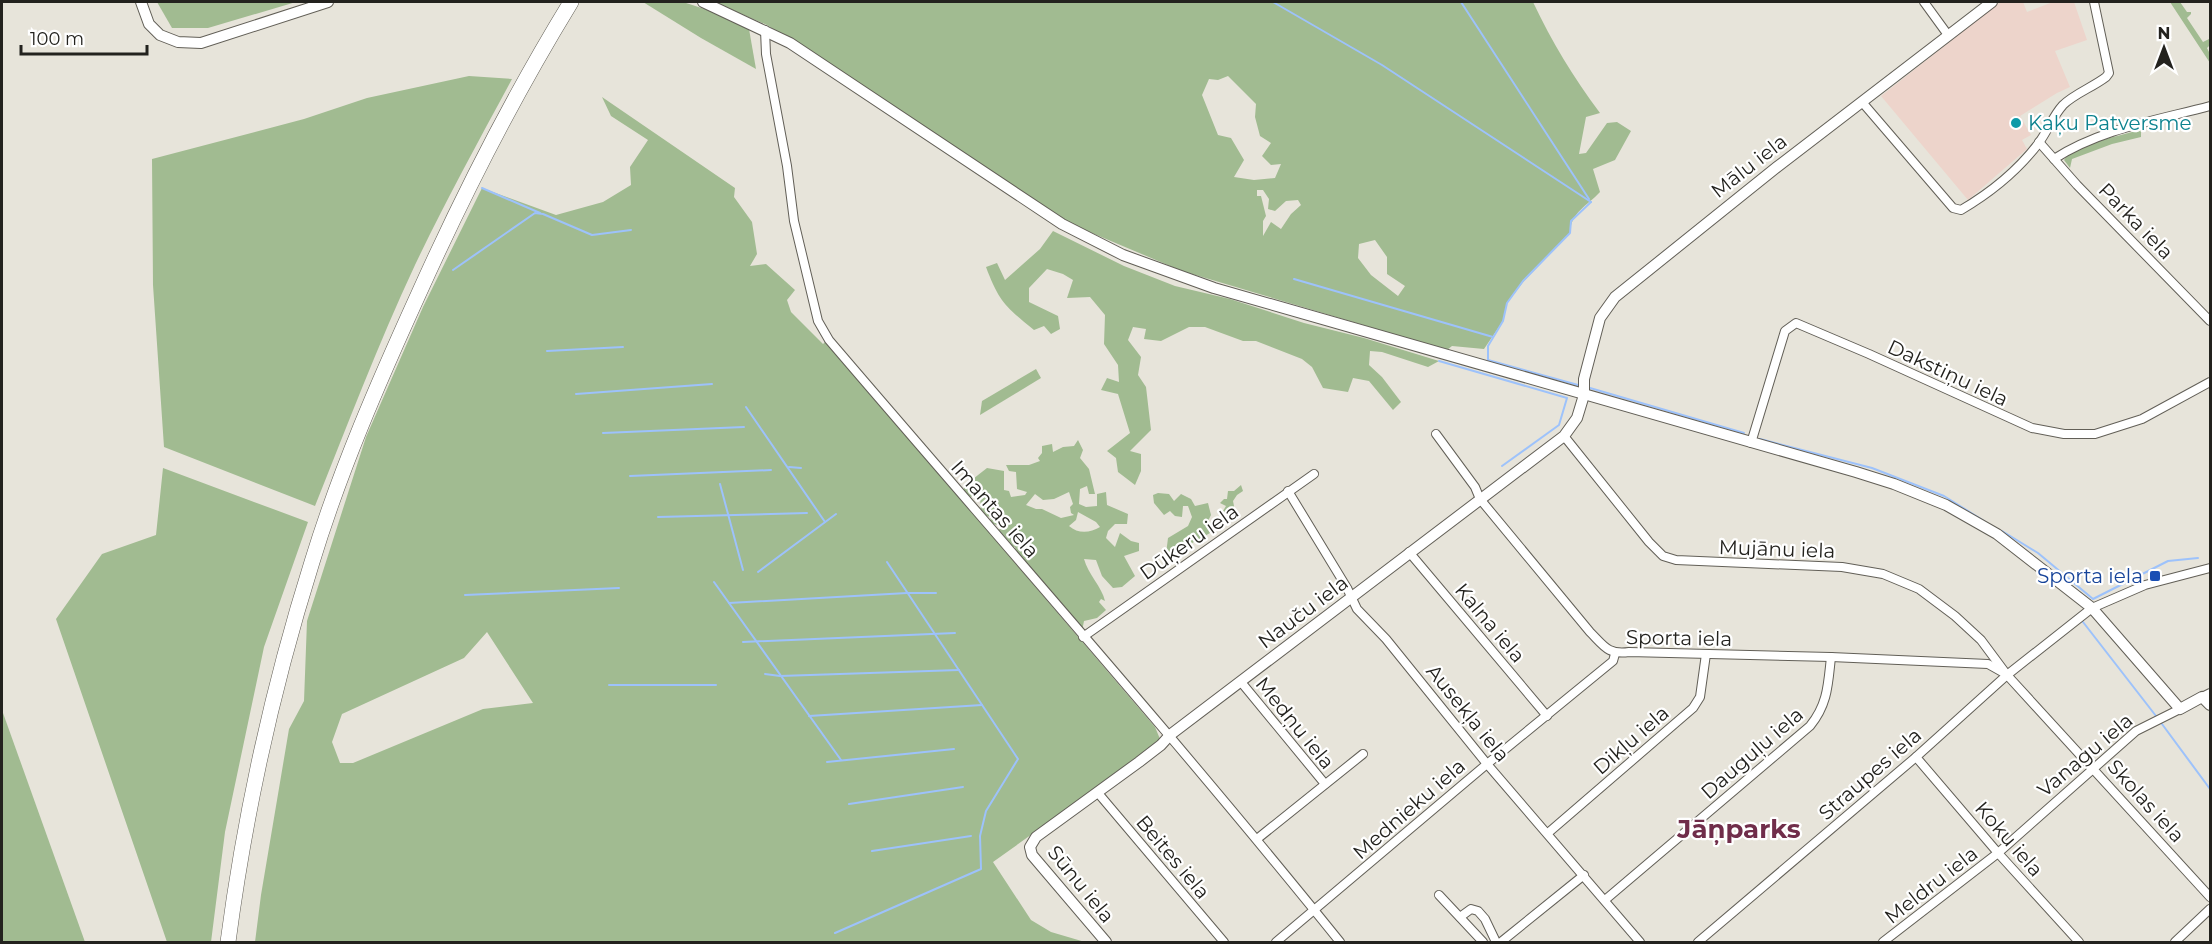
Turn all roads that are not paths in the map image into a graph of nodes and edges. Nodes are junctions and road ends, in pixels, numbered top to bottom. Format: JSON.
{"nodes":[{"id":1,"x":141,"y":2,"type":"edge"},
{"id":2,"x":328,"y":2,"type":"edge"},
{"id":3,"x":571,"y":2,"type":"edge"},
{"id":4,"x":703,"y":2,"type":"edge"},
{"id":5,"x":1924,"y":2,"type":"edge"},
{"id":6,"x":1992,"y":2,"type":"edge"},
{"id":7,"x":2094,"y":2,"type":"edge"},
{"id":8,"x":765,"y":30,"type":"junction"},
{"id":9,"x":1948,"y":35,"type":"junction"},
{"id":10,"x":1862,"y":102,"type":"junction"},
{"id":11,"x":2211,"y":106,"type":"edge"},
{"id":12,"x":2039,"y":142,"type":"junction"},
{"id":13,"x":2054,"y":159,"type":"junction"},
{"id":14,"x":2211,"y":321,"type":"edge"},
{"id":15,"x":2211,"y":382,"type":"edge"},
{"id":16,"x":1584,"y":395,"type":"junction"},
{"id":17,"x":1436,"y":434,"type":"dead end"},
{"id":18,"x":1564,"y":436,"type":"junction"},
{"id":19,"x":1751,"y":443,"type":"junction"},
{"id":20,"x":1314,"y":474,"type":"dead end"},
{"id":21,"x":1288,"y":491,"type":"junction"},
{"id":22,"x":1480,"y":499,"type":"junction"},
{"id":23,"x":1409,"y":552,"type":"junction"},
{"id":24,"x":2211,"y":568,"type":"edge"},
{"id":25,"x":1353,"y":598,"type":"junction"},
{"id":26,"x":2092,"y":608,"type":"junction"},
{"id":27,"x":1083,"y":637,"type":"junction"},
{"id":28,"x":1616,"y":654,"type":"junction"},
{"id":29,"x":1706,"y":654,"type":"junction"},
{"id":30,"x":1831,"y":657,"type":"junction"},
{"id":31,"x":2007,"y":675,"type":"junction"},
{"id":32,"x":1241,"y":682,"type":"junction"},
{"id":33,"x":2206,"y":695,"type":"edge"},
{"id":34,"x":2211,"y":705,"type":"edge"},
{"id":35,"x":2180,"y":709,"type":"junction"},
{"id":36,"x":1547,"y":716,"type":"junction"},
{"id":37,"x":1170,"y":735,"type":"junction"},
{"id":38,"x":1362,"y":754,"type":"dead end"},
{"id":39,"x":1916,"y":757,"type":"junction"},
{"id":40,"x":1487,"y":764,"type":"junction"},
{"id":41,"x":2095,"y":769,"type":"junction"},
{"id":42,"x":1324,"y":784,"type":"junction"},
{"id":43,"x":1098,"y":793,"type":"junction"},
{"id":44,"x":1548,"y":833,"type":"junction"},
{"id":45,"x":1257,"y":839,"type":"junction"},
{"id":46,"x":1030,"y":847,"type":"joint"},
{"id":47,"x":1998,"y":853,"type":"junction"},
{"id":48,"x":1584,"y":875,"type":"junction"},
{"id":49,"x":1439,"y":895,"type":"dead end"},
{"id":50,"x":2211,"y":897,"type":"edge"},
{"id":51,"x":1605,"y":900,"type":"junction"},
{"id":52,"x":2211,"y":909,"type":"edge"},
{"id":53,"x":1315,"y":911,"type":"junction"},
{"id":54,"x":1460,"y":917,"type":"junction"},
{"id":55,"x":228,"y":942,"type":"edge"},
{"id":56,"x":1106,"y":942,"type":"edge"},
{"id":57,"x":1224,"y":942,"type":"edge"},
{"id":58,"x":1276,"y":942,"type":"edge"},
{"id":59,"x":1340,"y":942,"type":"edge"},
{"id":60,"x":1483,"y":942,"type":"edge"},
{"id":61,"x":1496,"y":942,"type":"edge"},
{"id":62,"x":1501,"y":942,"type":"edge"},
{"id":63,"x":1640,"y":942,"type":"edge"},
{"id":64,"x":1698,"y":942,"type":"edge"},
{"id":65,"x":1883,"y":942,"type":"edge"},
{"id":66,"x":2079,"y":942,"type":"edge"},
{"id":67,"x":2175,"y":942,"type":"edge"}],
"edges":[{"from":1,"to":2,"type":"street"},
{"from":3,"to":55,"type":"highway"},
{"from":4,"to":8,"type":"street"},
{"from":5,"to":9,"type":"street"},
{"from":6,"to":9,"type":"street","name":"Mālu iela"},
{"from":7,"to":12,"type":"street"},
{"from":8,"to":16,"type":"street"},
{"from":8,"to":27,"type":"street","name":"Imantas iela"},
{"from":9,"to":10,"type":"street","name":"Mālu iela"},
{"from":10,"to":12,"type":"street"},
{"from":10,"to":16,"type":"street","name":"Mālu iela"},
{"from":11,"to":13,"type":"street"},
{"from":12,"to":13,"type":"street","name":"Parka iela"},
{"from":13,"to":14,"type":"street","name":"Parka iela"},
{"from":15,"to":19,"type":"street","name":"Dakstiņu iela"},
{"from":16,"to":18,"type":"street","name":"Nauču iela"},
{"from":16,"to":19,"type":"street"},
{"from":17,"to":22,"type":"street","name":"Sporta iela"},
{"from":18,"to":22,"type":"street","name":"Nauču iela"},
{"from":18,"to":31,"type":"street","name":"Mujānu iela"},
{"from":19,"to":26,"type":"street"},
{"from":20,"to":21,"type":"street","name":"Dūķeru iela"},
{"from":21,"to":25,"type":"street","name":"Ausekļa iela"},
{"from":21,"to":27,"type":"street","name":"Dūķeru iela"},
{"from":22,"to":23,"type":"street","name":"Nauču iela"},
{"from":22,"to":28,"type":"street","name":"Sporta iela"},
{"from":23,"to":25,"type":"street","name":"Nauču iela"},
{"from":23,"to":36,"type":"street","name":"Kalna iela"},
{"from":24,"to":26,"type":"street"},
{"from":25,"to":32,"type":"street","name":"Nauču iela"},
{"from":25,"to":40,"type":"street","name":"Ausekļa iela"},
{"from":26,"to":31,"type":"street"},
{"from":26,"to":35,"type":"street"},
{"from":27,"to":37,"type":"street","name":"Imantas iela"},
{"from":28,"to":29,"type":"street","name":"Sporta iela"},
{"from":28,"to":36,"type":"street","name":"Mednieku iela"},
{"from":29,"to":30,"type":"street","name":"Sporta iela"},
{"from":29,"to":44,"type":"street","name":"Dikļu iela"},
{"from":30,"to":31,"type":"street","name":"Sporta iela"},
{"from":30,"to":51,"type":"street","name":"Dauguļu iela"},
{"from":31,"to":39,"type":"street","name":"Straupes iela"},
{"from":31,"to":41,"type":"street","name":"Skolas iela"},
{"from":32,"to":37,"type":"street","name":"Nauču iela"},
{"from":32,"to":42,"type":"street","name":"Medņu iela"},
{"from":33,"to":34,"type":"street"},
{"from":33,"to":35,"type":"street","name":"Vanagu iela"},
{"from":35,"to":41,"type":"street","name":"Vanagu iela"},
{"from":36,"to":40,"type":"street","name":"Mednieku iela"},
{"from":37,"to":43,"type":"street","name":"Nauču iela"},
{"from":37,"to":45,"type":"street","name":"Imantas iela"},
{"from":38,"to":42,"type":"street"},
{"from":39,"to":47,"type":"street","name":"Koku iela"},
{"from":39,"to":64,"type":"street","name":"Straupes iela"},
{"from":40,"to":44,"type":"street","name":"Ausekļa iela"},
{"from":40,"to":53,"type":"street","name":"Mednieku iela"},
{"from":41,"to":47,"type":"street","name":"Vanagu iela"},
{"from":41,"to":50,"type":"street","name":"Skolas iela"},
{"from":42,"to":45,"type":"street"},
{"from":43,"to":46,"type":"street","name":"Nauču iela"},
{"from":43,"to":57,"type":"street","name":"Beites iela"},
{"from":44,"to":48,"type":"street","name":"Ausekļa iela"},
{"from":45,"to":53,"type":"street","name":"Imantas iela"},
{"from":46,"to":56,"type":"street","name":"Sūnu iela"},
{"from":47,"to":65,"type":"street","name":"Meldru iela"},
{"from":47,"to":66,"type":"street","name":"Koku iela"},
{"from":48,"to":51,"type":"street","name":"Ausekļa iela"},
{"from":48,"to":62,"type":"street"},
{"from":49,"to":54,"type":"street"},
{"from":51,"to":63,"type":"street","name":"Ausekļa iela"},
{"from":52,"to":67,"type":"street"},
{"from":53,"to":58,"type":"street","name":"Mednieku iela"},
{"from":53,"to":59,"type":"street","name":"Imantas iela"},
{"from":54,"to":60,"type":"street"},
{"from":54,"to":61,"type":"street"}]}
